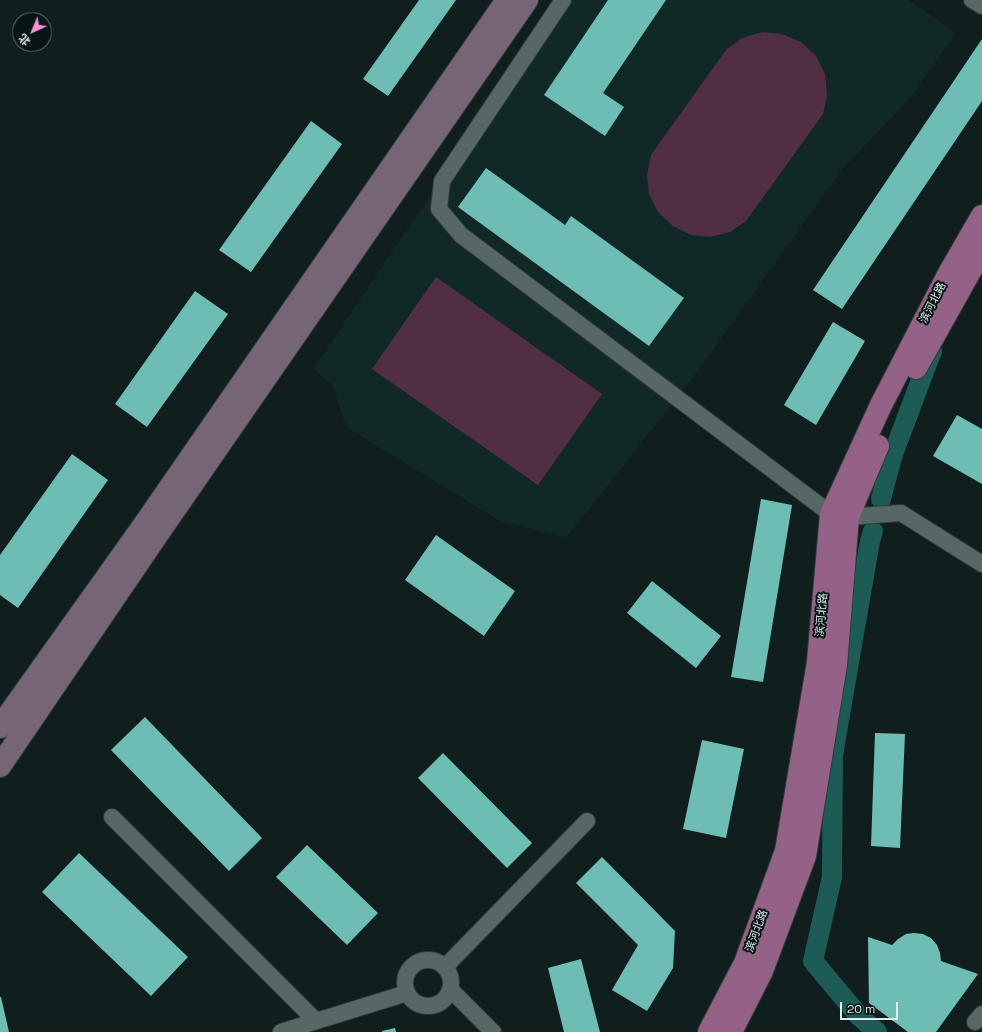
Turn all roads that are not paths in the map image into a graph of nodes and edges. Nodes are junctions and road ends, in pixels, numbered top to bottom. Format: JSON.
{"nodes":[{"id":1,"x":507,"y":0,"type":"edge"},
{"id":2,"x":527,"y":0,"type":"edge"},
{"id":3,"x":563,"y":0,"type":"edge"},
{"id":4,"x":972,"y":0,"type":"edge"},
{"id":5,"x":982,"y":6,"type":"edge"},
{"id":6,"x":982,"y":216,"type":"edge"},
{"id":7,"x":982,"y":250,"type":"edge"},
{"id":8,"x":840,"y":515,"type":"junction"},
{"id":9,"x":982,"y":564,"type":"edge"},
{"id":10,"x":0,"y":727,"type":"edge"},
{"id":11,"x":0,"y":766,"type":"edge"},
{"id":12,"x":112,"y":817,"type":"dead end"},
{"id":13,"x":587,"y":821,"type":"dead end"},
{"id":14,"x":445,"y":967,"type":"junction"},
{"id":15,"x":451,"y":990,"type":"junction"},
{"id":16,"x":407,"y":993,"type":"junction"},
{"id":17,"x":316,"y":1021,"type":"junction"},
{"id":18,"x":281,"y":1032,"type":"edge"},
{"id":19,"x":493,"y":1032,"type":"edge"},
{"id":20,"x":709,"y":1032,"type":"edge"},
{"id":21,"x":731,"y":1032,"type":"edge"}],
"edges":[{"from":1,"to":10,"type":"main road"},
{"from":2,"to":11,"type":"main road"},
{"from":3,"to":8,"type":"street"},
{"from":4,"to":5,"type":"street"},
{"from":6,"to":8,"type":"main road","name":"滨河北路"},
{"from":7,"to":8,"type":"main road","name":"滨河北路"},
{"from":8,"to":9,"type":"street"},
{"from":8,"to":20,"type":"main road","name":"滨河北路"},
{"from":8,"to":21,"type":"main road","name":"滨河北路"},
{"from":12,"to":17,"type":"street"},
{"from":13,"to":14,"type":"street"},
{"from":14,"to":15,"type":"street"},
{"from":14,"to":16,"type":"street"},
{"from":15,"to":16,"type":"street"},
{"from":15,"to":19,"type":"street"},
{"from":16,"to":17,"type":"street"},
{"from":17,"to":18,"type":"street"}]}
